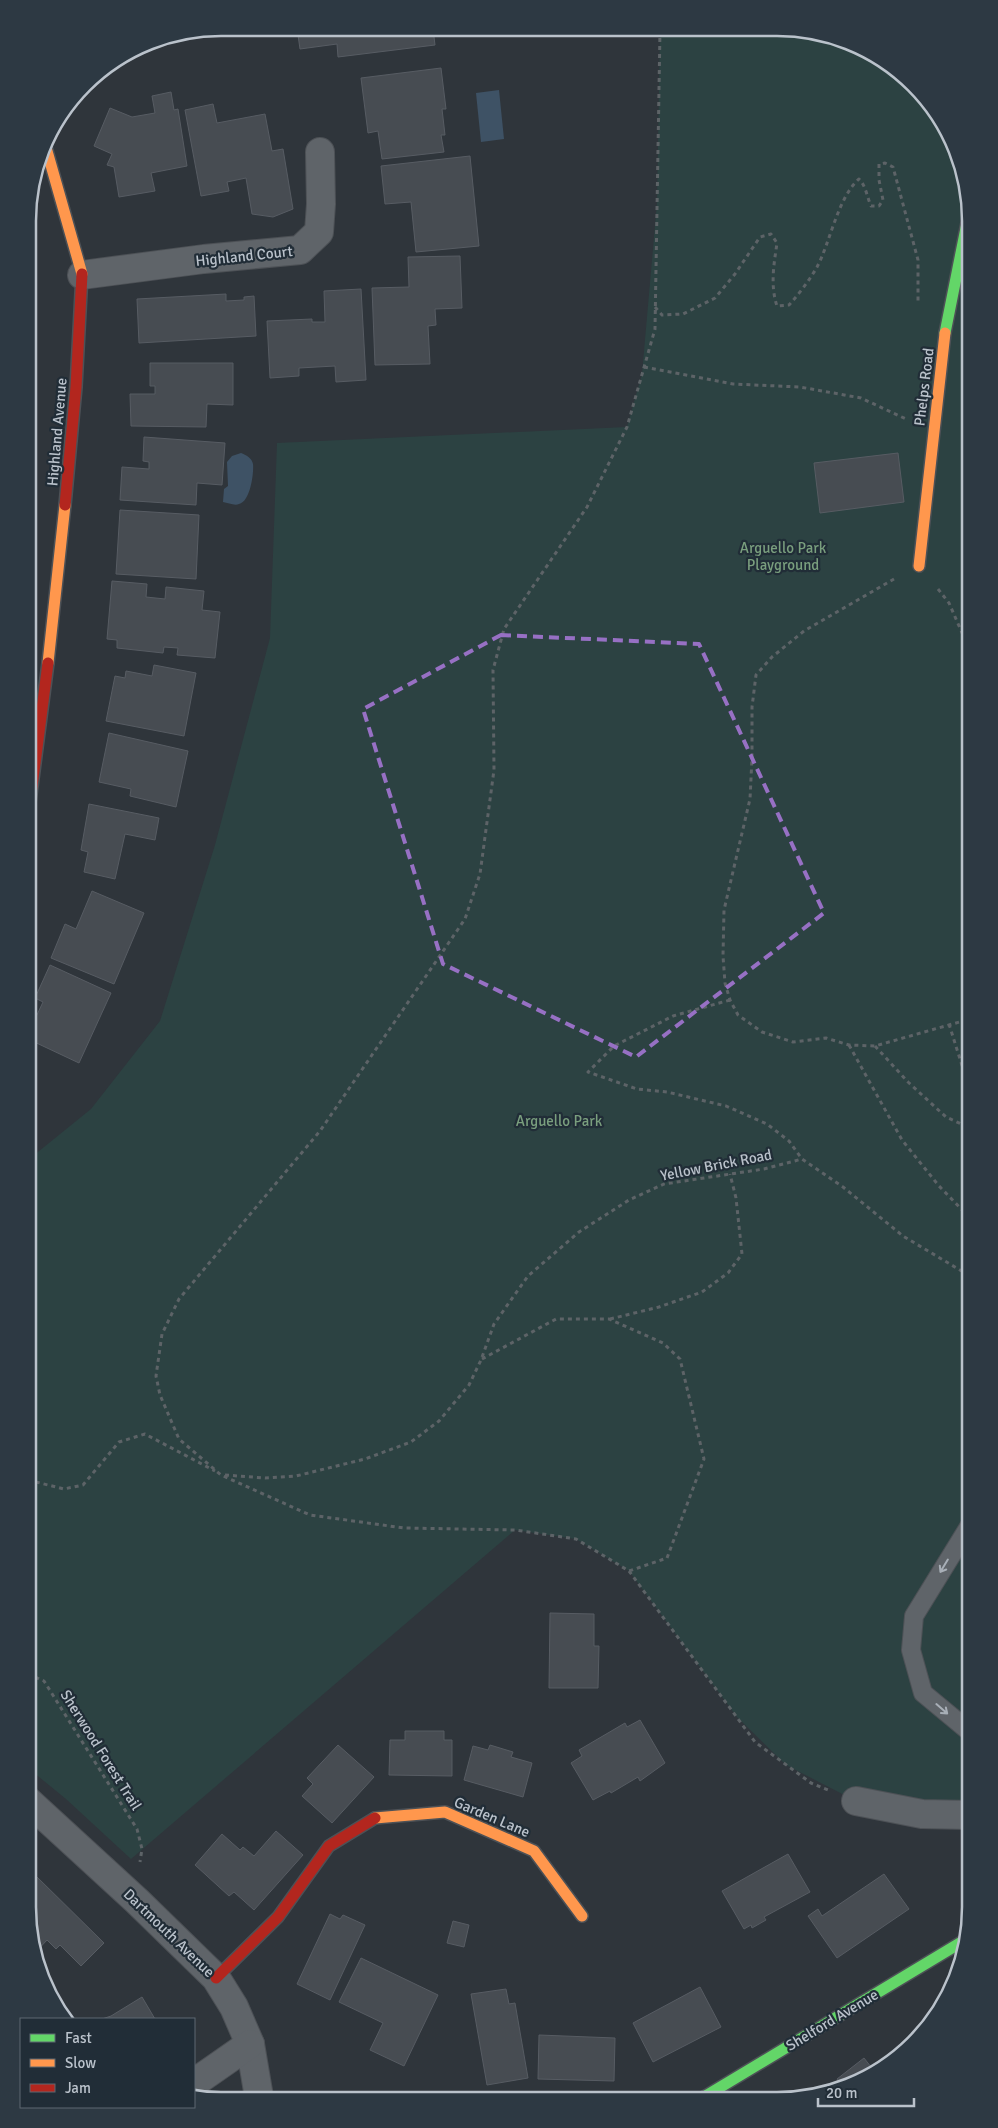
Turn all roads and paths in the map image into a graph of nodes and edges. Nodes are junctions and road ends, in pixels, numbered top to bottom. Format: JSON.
{"nodes":[{"id":1,"x":660,"y":36,"type":"edge"},
{"id":2,"x":320,"y":152,"type":"dead end"},
{"id":3,"x":48,"y":156,"type":"edge"},
{"id":4,"x":962,"y":247,"type":"edge"},
{"id":5,"x":82,"y":275,"type":"junction"},
{"id":6,"x":655,"y":307,"type":"junction"},
{"id":7,"x":918,"y":310,"type":"dead end"},
{"id":8,"x":644,"y":367,"type":"junction"},
{"id":9,"x":934,"y":432,"type":"junction"},
{"id":10,"x":919,"y":566,"type":"junction"},
{"id":11,"x":962,"y":633,"type":"edge"},
{"id":12,"x":36,"y":756,"type":"edge"},
{"id":13,"x":730,"y":1000,"type":"junction"},
{"id":14,"x":962,"y":1021,"type":"edge"},
{"id":15,"x":948,"y":1024,"type":"junction"},
{"id":16,"x":849,"y":1045,"type":"junction"},
{"id":17,"x":875,"y":1046,"type":"junction"},
{"id":18,"x":962,"y":1067,"type":"edge"},
{"id":19,"x":962,"y":1124,"type":"edge"},
{"id":20,"x":802,"y":1159,"type":"junction"},
{"id":21,"x":730,"y":1174,"type":"junction"},
{"id":22,"x":962,"y":1210,"type":"edge"},
{"id":23,"x":962,"y":1271,"type":"edge"},
{"id":24,"x":609,"y":1319,"type":"junction"},
{"id":25,"x":481,"y":1360,"type":"junction"},
{"id":26,"x":221,"y":1475,"type":"junction"},
{"id":27,"x":36,"y":1482,"type":"edge"},
{"id":28,"x":962,"y":1537,"type":"edge"},
{"id":29,"x":630,"y":1571,"type":"junction"},
{"id":30,"x":36,"y":1678,"type":"edge"},
{"id":31,"x":962,"y":1725,"type":"edge"},
{"id":32,"x":856,"y":1801,"type":"joint"},
{"id":33,"x":36,"y":1808,"type":"edge"},
{"id":34,"x":962,"y":1815,"type":"edge"},
{"id":35,"x":142,"y":1848,"type":"dead end"},
{"id":36,"x":582,"y":1916,"type":"dead end"},
{"id":37,"x":958,"y":1944,"type":"edge"},
{"id":38,"x":216,"y":1978,"type":"junction"},
{"id":39,"x":250,"y":2044,"type":"junction"},
{"id":40,"x":195,"y":2082,"type":"edge"},
{"id":41,"x":258,"y":2092,"type":"edge"},
{"id":42,"x":712,"y":2092,"type":"edge"}],
"edges":[{"from":1,"to":6,"type":"path"},
{"from":2,"to":5,"type":"street","name":"Highland Court"},
{"from":3,"to":5,"type":"street","name":"Highland Avenue"},
{"from":4,"to":9,"type":"street","name":"Phelps Road"},
{"from":5,"to":12,"type":"street","name":"Highland Avenue"},
{"from":6,"to":7,"type":"path"},
{"from":6,"to":8,"type":"path"},
{"from":8,"to":9,"type":"path"},
{"from":8,"to":26,"type":"path"},
{"from":9,"to":10,"type":"street","name":"Phelps Road"},
{"from":10,"to":11,"type":"path"},
{"from":10,"to":13,"type":"path"},
{"from":13,"to":16,"type":"path"},
{"from":13,"to":20,"type":"path"},
{"from":14,"to":15,"type":"path"},
{"from":15,"to":17,"type":"path"},
{"from":15,"to":18,"type":"path"},
{"from":16,"to":17,"type":"path"},
{"from":16,"to":22,"type":"path"},
{"from":17,"to":19,"type":"path"},
{"from":20,"to":21,"type":"path","name":"Yellow Brick Road"},
{"from":20,"to":23,"type":"path"},
{"from":21,"to":24,"type":"path"},
{"from":21,"to":25,"type":"path","name":"Yellow Brick Road"},
{"from":24,"to":25,"type":"path"},
{"from":24,"to":29,"type":"path"},
{"from":25,"to":26,"type":"path","name":"Yellow Brick Road"},
{"from":26,"to":27,"type":"path"},
{"from":26,"to":29,"type":"path"},
{"from":28,"to":31,"type":"lane","one_way":true},
{"from":29,"to":32,"type":"path"},
{"from":30,"to":35,"type":"path","name":"Sherwood Forest Trail"},
{"from":32,"to":34,"type":"street"},
{"from":33,"to":38,"type":"street","name":"Dartmouth Avenue"},
{"from":36,"to":38,"type":"street","name":"Garden Lane"},
{"from":37,"to":42,"type":"street","name":"Shelford Avenue"},
{"from":38,"to":39,"type":"street","name":"Dartmouth Avenue"},
{"from":39,"to":40,"type":"street"},
{"from":39,"to":41,"type":"street","name":"Dartmouth Avenue"}]}
